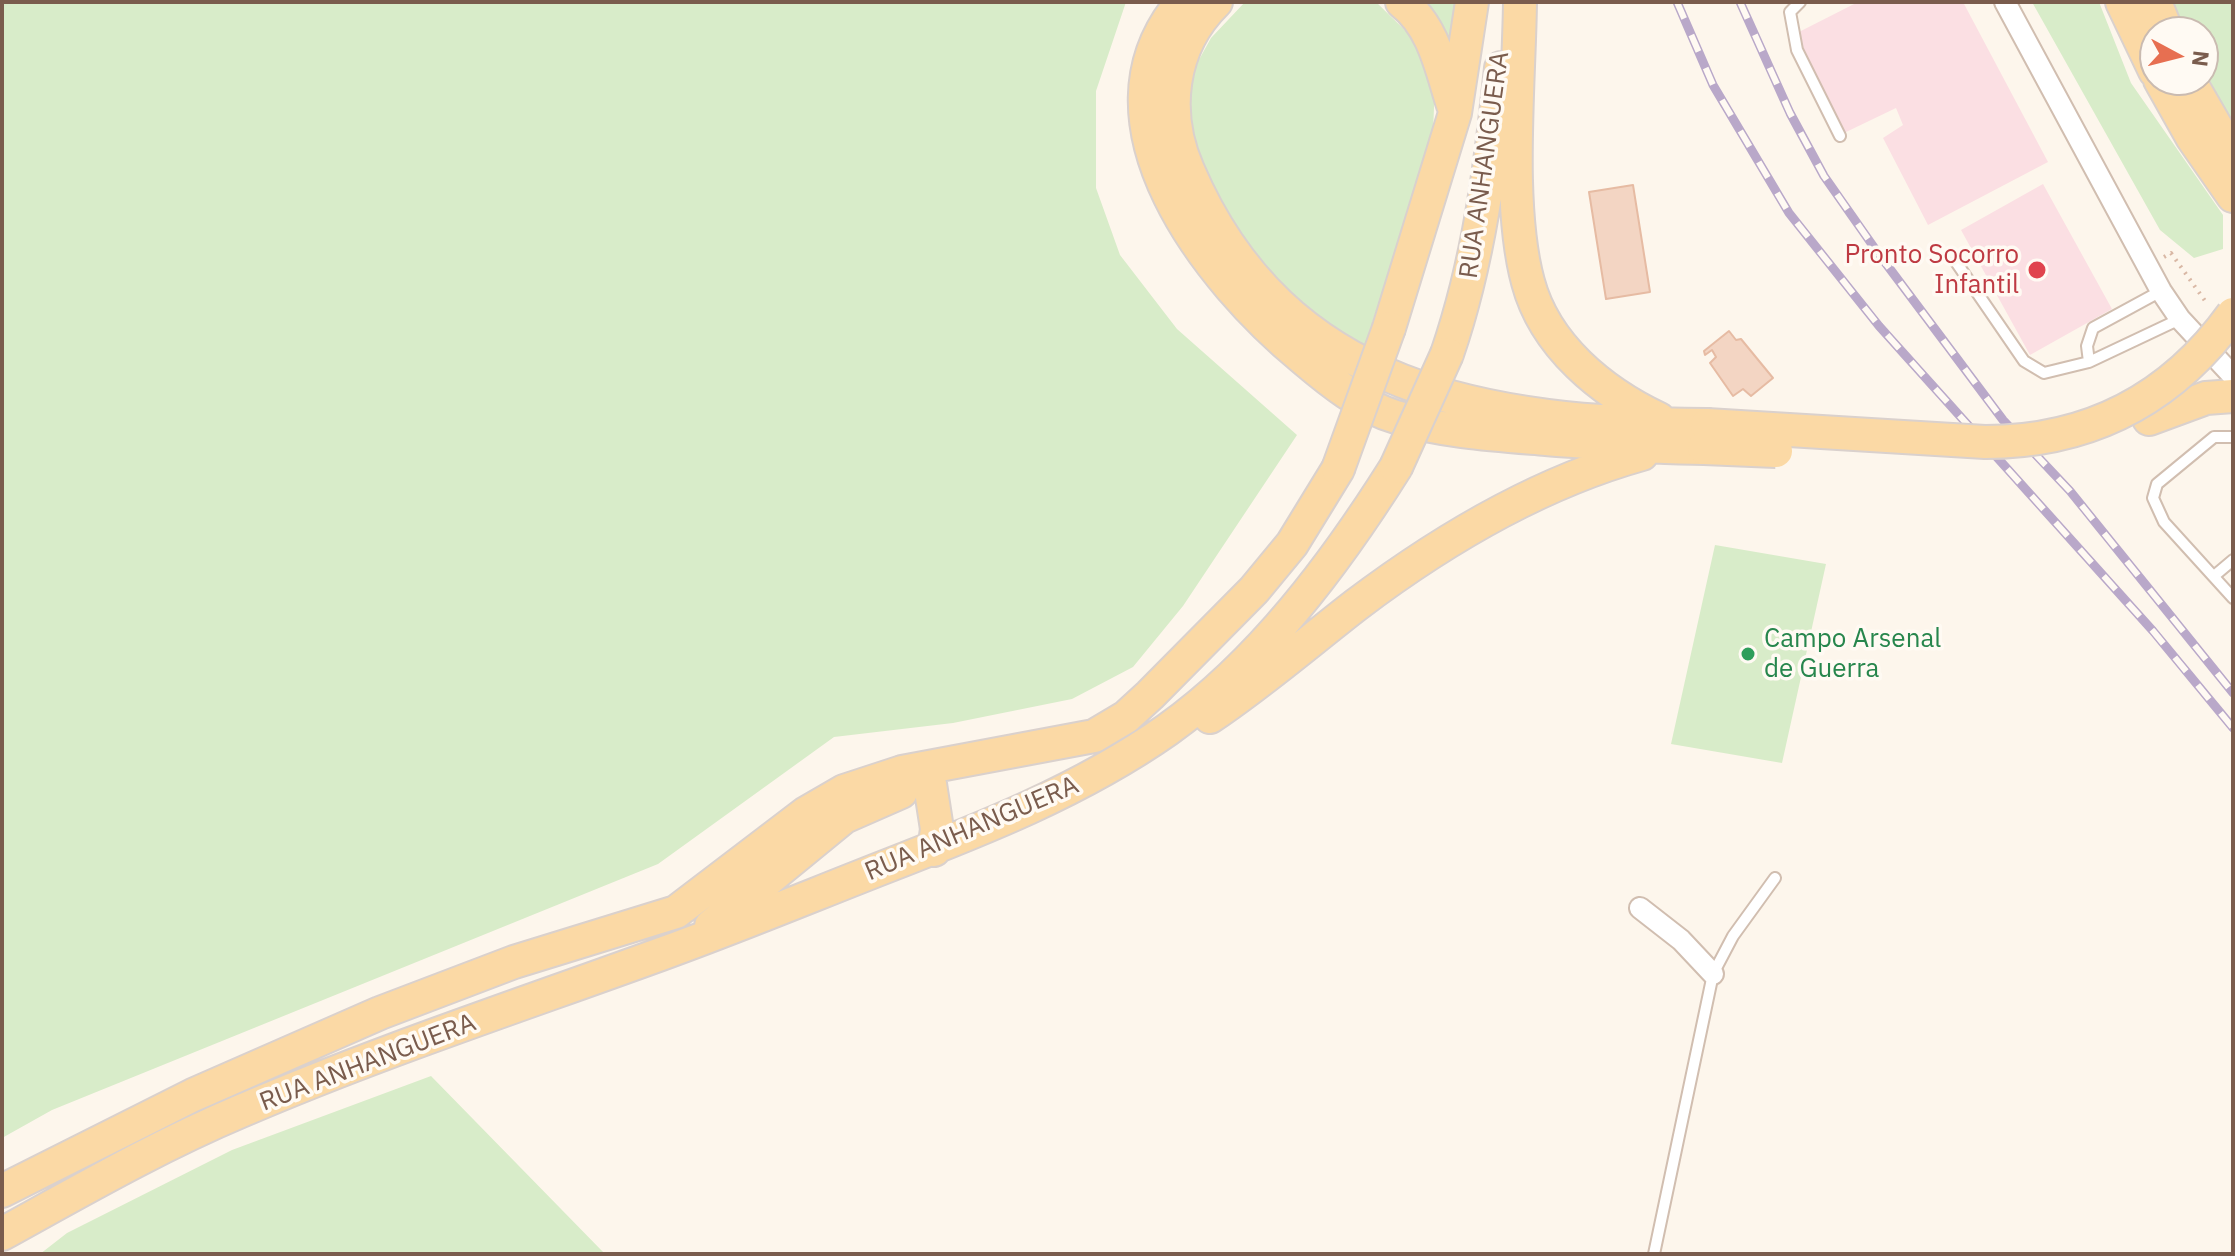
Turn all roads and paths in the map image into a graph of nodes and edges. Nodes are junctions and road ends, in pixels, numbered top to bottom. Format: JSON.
{"nodes":[{"id":1,"x":1182,"y":2,"type":"edge"},
{"id":2,"x":1216,"y":2,"type":"edge"},
{"id":3,"x":1402,"y":2,"type":"edge"},
{"id":4,"x":1472,"y":2,"type":"edge"},
{"id":5,"x":1507,"y":2,"type":"edge"},
{"id":6,"x":1520,"y":2,"type":"edge"},
{"id":7,"x":1800,"y":2,"type":"edge"},
{"id":8,"x":2005,"y":2,"type":"edge"},
{"id":9,"x":2122,"y":2,"type":"edge"},
{"id":10,"x":2139,"y":38,"type":"edge"},
{"id":11,"x":2169,"y":96,"type":"edge"},
{"id":12,"x":2198,"y":96,"type":"edge"},
{"id":13,"x":1455,"y":113,"type":"junction"},
{"id":14,"x":1840,"y":136,"type":"dead end"},
{"id":15,"x":2233,"y":156,"type":"edge"},
{"id":16,"x":2233,"y":196,"type":"edge"},
{"id":17,"x":1956,"y":262,"type":"dead end"},
{"id":18,"x":2148,"y":266,"type":"junction"},
{"id":19,"x":2161,"y":291,"type":"junction"},
{"id":20,"x":2224,"y":314,"type":"edge"},
{"id":21,"x":2180,"y":319,"type":"junction"},
{"id":22,"x":2233,"y":343,"type":"edge"},
{"id":23,"x":2089,"y":362,"type":"junction"},
{"id":24,"x":2233,"y":376,"type":"edge"},
{"id":25,"x":2233,"y":396,"type":"edge"},
{"id":26,"x":2149,"y":419,"type":"junction"},
{"id":27,"x":1667,"y":437,"type":"junction"},
{"id":28,"x":1706,"y":437,"type":"junction"},
{"id":29,"x":2233,"y":437,"type":"edge"},
{"id":30,"x":2233,"y":560,"type":"edge"},
{"id":31,"x":2214,"y":576,"type":"junction"},
{"id":32,"x":2233,"y":598,"type":"edge"},
{"id":33,"x":1120,"y":759,"type":"junction"},
{"id":34,"x":916,"y":778,"type":"junction"},
{"id":35,"x":1076,"y":787,"type":"junction"},
{"id":36,"x":934,"y":850,"type":"junction"},
{"id":37,"x":1775,"y":878,"type":"dead end"},
{"id":38,"x":1640,"y":908,"type":"dead end"},
{"id":39,"x":641,"y":961,"type":"junction"},
{"id":40,"x":1713,"y":974,"type":"junction"},
{"id":41,"x":2,"y":1191,"type":"edge"},
{"id":42,"x":2,"y":1234,"type":"edge"},
{"id":43,"x":1654,"y":1254,"type":"edge"}],
"edges":[{"from":1,"to":27,"type":"main road"},
{"from":2,"to":27,"type":"main road"},
{"from":3,"to":13,"type":"main road"},
{"from":4,"to":13,"type":"main road","name":"RUA ANHANGUERA"},
{"from":5,"to":33,"type":"main road","name":"RUA ANHANGUERA","bridge":true},
{"from":6,"to":27,"type":"main road"},
{"from":7,"to":14,"type":"lane"},
{"from":8,"to":18,"type":"street"},
{"from":9,"to":10,"type":"main road"},
{"from":11,"to":16,"type":"main road"},
{"from":12,"to":15,"type":"main road"},
{"from":13,"to":34,"type":"main road","name":"RUA ANHANGUERA","bridge":true},
{"from":17,"to":23,"type":"lane"},
{"from":18,"to":19,"type":"street"},
{"from":18,"to":20,"type":"path"},
{"from":19,"to":21,"type":"street"},
{"from":19,"to":23,"type":"lane"},
{"from":20,"to":28,"type":"main road","bridge":true},
{"from":21,"to":23,"type":"lane"},
{"from":21,"to":24,"type":"street"},
{"from":22,"to":26,"type":"main road"},
{"from":25,"to":26,"type":"main road"},
{"from":26,"to":28,"type":"main road","bridge":true},
{"from":27,"to":28,"type":"main road"},
{"from":27,"to":35,"type":"main road"},
{"from":29,"to":31,"type":"lane"},
{"from":30,"to":31,"type":"lane"},
{"from":31,"to":32,"type":"lane"},
{"from":33,"to":34,"type":"main road"},
{"from":33,"to":35,"type":"main road","name":"RUA ANHANGUERA"},
{"from":34,"to":36,"type":"main road"},
{"from":34,"to":39,"type":"main road"},
{"from":34,"to":41,"type":"main road","name":"RUA ANHANGUERA"},
{"from":35,"to":36,"type":"main road","name":"RUA ANHANGUERA"},
{"from":36,"to":39,"type":"main road","name":"RUA ANHANGUERA"},
{"from":37,"to":40,"type":"lane"},
{"from":38,"to":40,"type":"street"},
{"from":39,"to":42,"type":"main road","name":"RUA ANHANGUERA"},
{"from":40,"to":43,"type":"lane"}]}
